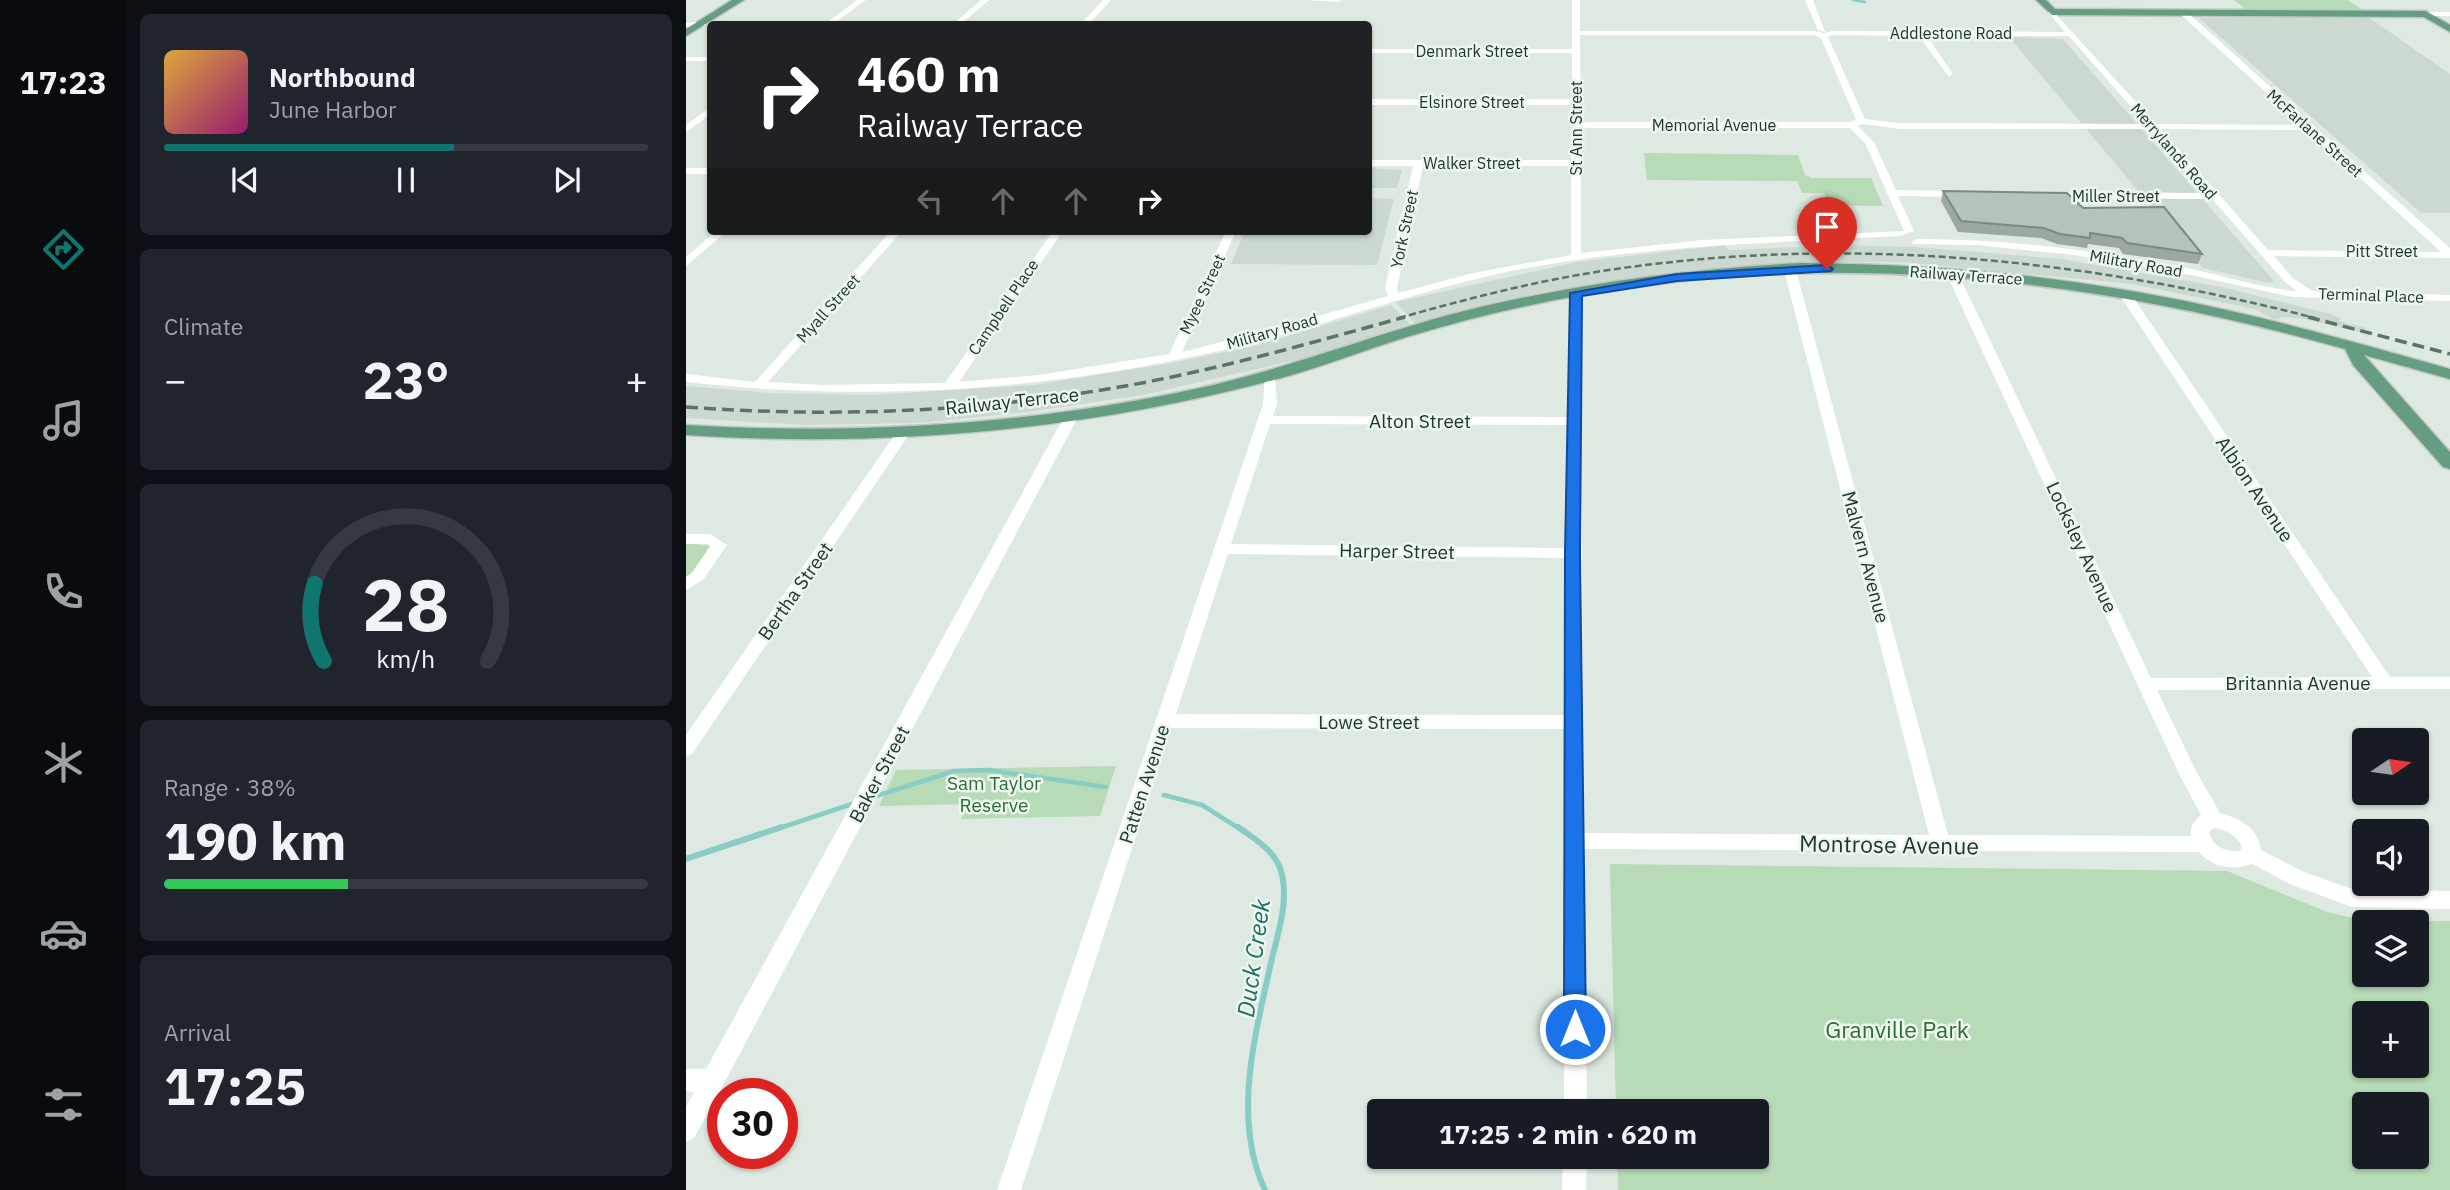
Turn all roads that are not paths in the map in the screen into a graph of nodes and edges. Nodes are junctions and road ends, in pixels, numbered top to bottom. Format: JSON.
{"nodes":[{"id":1,"x":739,"y":0,"type":"edge"},
{"id":2,"x":862,"y":0,"type":"edge"},
{"id":3,"x":985,"y":0,"type":"edge"},
{"id":4,"x":1107,"y":0,"type":"edge"},
{"id":5,"x":1310,"y":0,"type":"edge"},
{"id":6,"x":1338,"y":0,"type":"edge"},
{"id":7,"x":1576,"y":0,"type":"edge"},
{"id":8,"x":1809,"y":0,"type":"edge"},
{"id":9,"x":2041,"y":0,"type":"edge"},
{"id":10,"x":2052,"y":12,"type":"junction"},
{"id":11,"x":2179,"y":14,"type":"junction"},
{"id":12,"x":2426,"y":14,"type":"junction"},
{"id":13,"x":2450,"y":14,"type":"edge"},
{"id":14,"x":833,"y":21,"type":"edge"},
{"id":15,"x":960,"y":21,"type":"edge"},
{"id":16,"x":1088,"y":21,"type":"edge"},
{"id":17,"x":687,"y":29,"type":"edge"},
{"id":18,"x":2450,"y":29,"type":"edge"},
{"id":19,"x":1576,"y":33,"type":"junction"},
{"id":20,"x":1823,"y":33,"type":"junction"},
{"id":21,"x":1921,"y":33,"type":"junction"},
{"id":22,"x":2070,"y":34,"type":"junction"},
{"id":23,"x":1372,"y":51,"type":"edge"},
{"id":24,"x":1576,"y":51,"type":"junction"},
{"id":25,"x":686,"y":59,"type":"edge"},
{"id":26,"x":707,"y":59,"type":"edge"},
{"id":27,"x":1949,"y":74,"type":"dead end"},
{"id":28,"x":1372,"y":102,"type":"edge"},
{"id":29,"x":1576,"y":102,"type":"junction"},
{"id":30,"x":707,"y":113,"type":"edge"},
{"id":31,"x":1576,"y":125,"type":"junction"},
{"id":32,"x":1863,"y":126,"type":"junction"},
{"id":33,"x":2150,"y":126,"type":"junction"},
{"id":34,"x":2299,"y":127,"type":"junction"},
{"id":35,"x":686,"y":129,"type":"edge"},
{"id":36,"x":1869,"y":142,"type":"junction"},
{"id":37,"x":1372,"y":163,"type":"edge"},
{"id":38,"x":1419,"y":163,"type":"junction"},
{"id":39,"x":1576,"y":163,"type":"junction"},
{"id":40,"x":686,"y":171,"type":"edge"},
{"id":41,"x":707,"y":171,"type":"edge"},
{"id":42,"x":1893,"y":193,"type":"junction"},
{"id":43,"x":1977,"y":194,"type":"edge"},
{"id":44,"x":2033,"y":195,"type":"edge"},
{"id":45,"x":2213,"y":196,"type":"junction"},
{"id":46,"x":718,"y":235,"type":"edge"},
{"id":47,"x":893,"y":235,"type":"edge"},
{"id":48,"x":1055,"y":235,"type":"edge"},
{"id":49,"x":1229,"y":235,"type":"edge"},
{"id":50,"x":1909,"y":236,"type":"junction"},
{"id":51,"x":2428,"y":251,"type":"junction"},
{"id":52,"x":2266,"y":253,"type":"junction"},
{"id":53,"x":2449,"y":253,"type":"edge"},
{"id":54,"x":2314,"y":254,"type":"junction"},
{"id":55,"x":1576,"y":256,"type":"junction"},
{"id":56,"x":686,"y":263,"type":"edge"},
{"id":57,"x":1790,"y":270,"type":"junction"},
{"id":58,"x":1952,"y":273,"type":"junction"},
{"id":59,"x":1576,"y":293,"type":"junction"},
{"id":60,"x":2313,"y":293,"type":"junction"},
{"id":61,"x":2125,"y":294,"type":"junction"},
{"id":62,"x":2293,"y":294,"type":"joint"},
{"id":63,"x":1394,"y":296,"type":"junction"},
{"id":64,"x":2450,"y":298,"type":"edge"},
{"id":65,"x":2353,"y":348,"type":"junction"},
{"id":66,"x":1174,"y":356,"type":"junction"},
{"id":67,"x":2450,"y":374,"type":"edge"},
{"id":68,"x":1269,"y":377,"type":"junction"},
{"id":69,"x":686,"y":378,"type":"edge"},
{"id":70,"x":759,"y":384,"type":"junction"},
{"id":71,"x":950,"y":385,"type":"junction"},
{"id":72,"x":1071,"y":417,"type":"junction"},
{"id":73,"x":1264,"y":420,"type":"junction"},
{"id":74,"x":1576,"y":421,"type":"junction"},
{"id":75,"x":686,"y":430,"type":"edge"},
{"id":76,"x":903,"y":433,"type":"junction"},
{"id":77,"x":2450,"y":463,"type":"edge"},
{"id":78,"x":686,"y":539,"type":"edge"},
{"id":79,"x":1221,"y":549,"type":"junction"},
{"id":80,"x":1573,"y":553,"type":"junction"},
{"id":81,"x":686,"y":584,"type":"edge"},
{"id":82,"x":2385,"y":683,"type":"junction"},
{"id":83,"x":2450,"y":683,"type":"edge"},
{"id":84,"x":2146,"y":684,"type":"junction"},
{"id":85,"x":1165,"y":721,"type":"junction"},
{"id":86,"x":1573,"y":722,"type":"junction"},
{"id":87,"x":686,"y":749,"type":"edge"},
{"id":88,"x":2214,"y":820,"type":"junction"},
{"id":89,"x":1575,"y":841,"type":"junction"},
{"id":90,"x":2203,"y":844,"type":"junction"},
{"id":91,"x":1941,"y":845,"type":"junction"},
{"id":92,"x":2250,"y":854,"type":"junction"},
{"id":93,"x":2450,"y":900,"type":"edge"},
{"id":94,"x":714,"y":1078,"type":"edge"},
{"id":95,"x":686,"y":1080,"type":"edge"},
{"id":96,"x":707,"y":1080,"type":"edge"},
{"id":97,"x":707,"y":1091,"type":"edge"},
{"id":98,"x":1575,"y":1099,"type":"edge"},
{"id":99,"x":686,"y":1130,"type":"edge"},
{"id":100,"x":1574,"y":1169,"type":"edge"},
{"id":101,"x":1009,"y":1190,"type":"edge"},
{"id":102,"x":1574,"y":1190,"type":"edge"}],
"edges":[{"from":1,"to":17,"type":"main road"},
{"from":2,"to":14,"type":"street"},
{"from":3,"to":15,"type":"street"},
{"from":4,"to":16,"type":"street"},
{"from":5,"to":6,"type":"street"},
{"from":7,"to":19,"type":"street","name":"St Ann Street"},
{"from":8,"to":20,"type":"street"},
{"from":9,"to":10,"type":"main road","name":"Merrylands Road"},
{"from":10,"to":11,"type":"main road"},
{"from":10,"to":22,"type":"street","name":"Merrylands Road"},
{"from":11,"to":12,"type":"main road"},
{"from":11,"to":34,"type":"street","name":"McFarlane Street"},
{"from":11,"to":53,"type":"street","name":"McFarlane Street"},
{"from":12,"to":13,"type":"street"},
{"from":12,"to":18,"type":"main road"},
{"from":19,"to":20,"type":"street","name":"Addlestone Road"},
{"from":19,"to":24,"type":"street","name":"St Ann Street"},
{"from":20,"to":21,"type":"street","name":"Addlestone Road"},
{"from":20,"to":32,"type":"street"},
{"from":21,"to":22,"type":"street","name":"Addlestone Road"},
{"from":21,"to":27,"type":"street"},
{"from":22,"to":33,"type":"street","name":"Merrylands Road"},
{"from":23,"to":24,"type":"street","name":"Denmark Street"},
{"from":24,"to":29,"type":"street","name":"St Ann Street"},
{"from":25,"to":26,"type":"street"},
{"from":28,"to":29,"type":"street","name":"Elsinore Street"},
{"from":29,"to":31,"type":"street","name":"St Ann Street"},
{"from":30,"to":35,"type":"street"},
{"from":31,"to":32,"type":"street","name":"Memorial Avenue"},
{"from":31,"to":39,"type":"street","name":"St Ann Street"},
{"from":32,"to":33,"type":"street","name":"Memorial Avenue"},
{"from":32,"to":36,"type":"street"},
{"from":32,"to":36,"type":"street"},
{"from":33,"to":34,"type":"street","name":"Memorial Avenue"},
{"from":33,"to":45,"type":"street","name":"Merrylands Road"},
{"from":34,"to":51,"type":"street","name":"McFarlane Street"},
{"from":36,"to":42,"type":"street"},
{"from":37,"to":38,"type":"street","name":"Walker Street"},
{"from":38,"to":39,"type":"street","name":"Walker Street"},
{"from":38,"to":63,"type":"street","name":"York Street"},
{"from":39,"to":55,"type":"street","name":"St Ann Street"},
{"from":40,"to":41,"type":"street"},
{"from":42,"to":43,"type":"street"},
{"from":42,"to":50,"type":"street"},
{"from":44,"to":45,"type":"street","name":"Miller Street"},
{"from":45,"to":52,"type":"street","name":"Merrylands Road"},
{"from":46,"to":56,"type":"street"},
{"from":47,"to":70,"type":"street","name":"Myall Street"},
{"from":48,"to":71,"type":"street","name":"Campbell Place"},
{"from":49,"to":66,"type":"street","name":"Myee Street"},
{"from":50,"to":55,"type":"street","name":"Military Road"},
{"from":50,"to":62,"type":"street","name":"Military Road"},
{"from":51,"to":53,"type":"street","name":"Pitt Street"},
{"from":51,"to":54,"type":"street","name":"Pitt Street"},
{"from":52,"to":54,"type":"street","name":"Pitt Street"},
{"from":52,"to":60,"type":"street","name":"Merrylands Road"},
{"from":53,"to":54,"type":"street","name":"Pitt Street"},
{"from":55,"to":63,"type":"street","name":"Military Road"},
{"from":57,"to":58,"type":"main road","name":"Railway Terrace"},
{"from":57,"to":59,"type":"main road","name":"Railway Terrace"},
{"from":57,"to":91,"type":"street","name":"Malvern Avenue"},
{"from":58,"to":61,"type":"main road","name":"Railway Terrace"},
{"from":58,"to":84,"type":"street","name":"Locksley Avenue"},
{"from":59,"to":68,"type":"main road","name":"Railway Terrace"},
{"from":59,"to":74,"type":"street"},
{"from":60,"to":62,"type":"street","name":"Terminal Place"},
{"from":60,"to":64,"type":"street","name":"Terminal Place"},
{"from":61,"to":65,"type":"main road","name":"Railway Terrace"},
{"from":61,"to":82,"type":"street","name":"Albion Avenue"},
{"from":63,"to":66,"type":"street","name":"Military Road"},
{"from":65,"to":67,"type":"main road","name":"Railway Terrace"},
{"from":65,"to":77,"type":"main road"},
{"from":66,"to":71,"type":"street","name":"Military Road"},
{"from":68,"to":72,"type":"main road","name":"Railway Terrace"},
{"from":68,"to":73,"type":"street","name":"Patten Avenue"},
{"from":69,"to":70,"type":"street","name":"Military Road"},
{"from":70,"to":71,"type":"street","name":"Military Road"},
{"from":72,"to":76,"type":"main road","name":"Railway Terrace"},
{"from":72,"to":94,"type":"street","name":"Baker Street"},
{"from":73,"to":74,"type":"street","name":"Alton Street"},
{"from":73,"to":79,"type":"street","name":"Patten Avenue"},
{"from":74,"to":80,"type":"street"},
{"from":75,"to":76,"type":"main road","name":"Railway Terrace"},
{"from":76,"to":87,"type":"street","name":"Bertha Street"},
{"from":78,"to":81,"type":"street"},
{"from":79,"to":80,"type":"street","name":"Harper Street"},
{"from":79,"to":85,"type":"street","name":"Patten Avenue"},
{"from":80,"to":86,"type":"street"},
{"from":82,"to":83,"type":"street","name":"Britannia Avenue"},
{"from":82,"to":84,"type":"street","name":"Britannia Avenue"},
{"from":84,"to":88,"type":"street","name":"Locksley Avenue"},
{"from":85,"to":86,"type":"street","name":"Lowe Street"},
{"from":85,"to":101,"type":"street","name":"Patten Avenue"},
{"from":86,"to":89,"type":"street"},
{"from":88,"to":90,"type":"street"},
{"from":88,"to":92,"type":"street"},
{"from":89,"to":91,"type":"street","name":"Montrose Avenue"},
{"from":89,"to":98,"type":"street"},
{"from":90,"to":91,"type":"street","name":"Montrose Avenue"},
{"from":90,"to":92,"type":"street"},
{"from":92,"to":93,"type":"street"},
{"from":95,"to":96,"type":"street"},
{"from":97,"to":99,"type":"street","name":"Baker Street"},
{"from":100,"to":102,"type":"street"}]}
